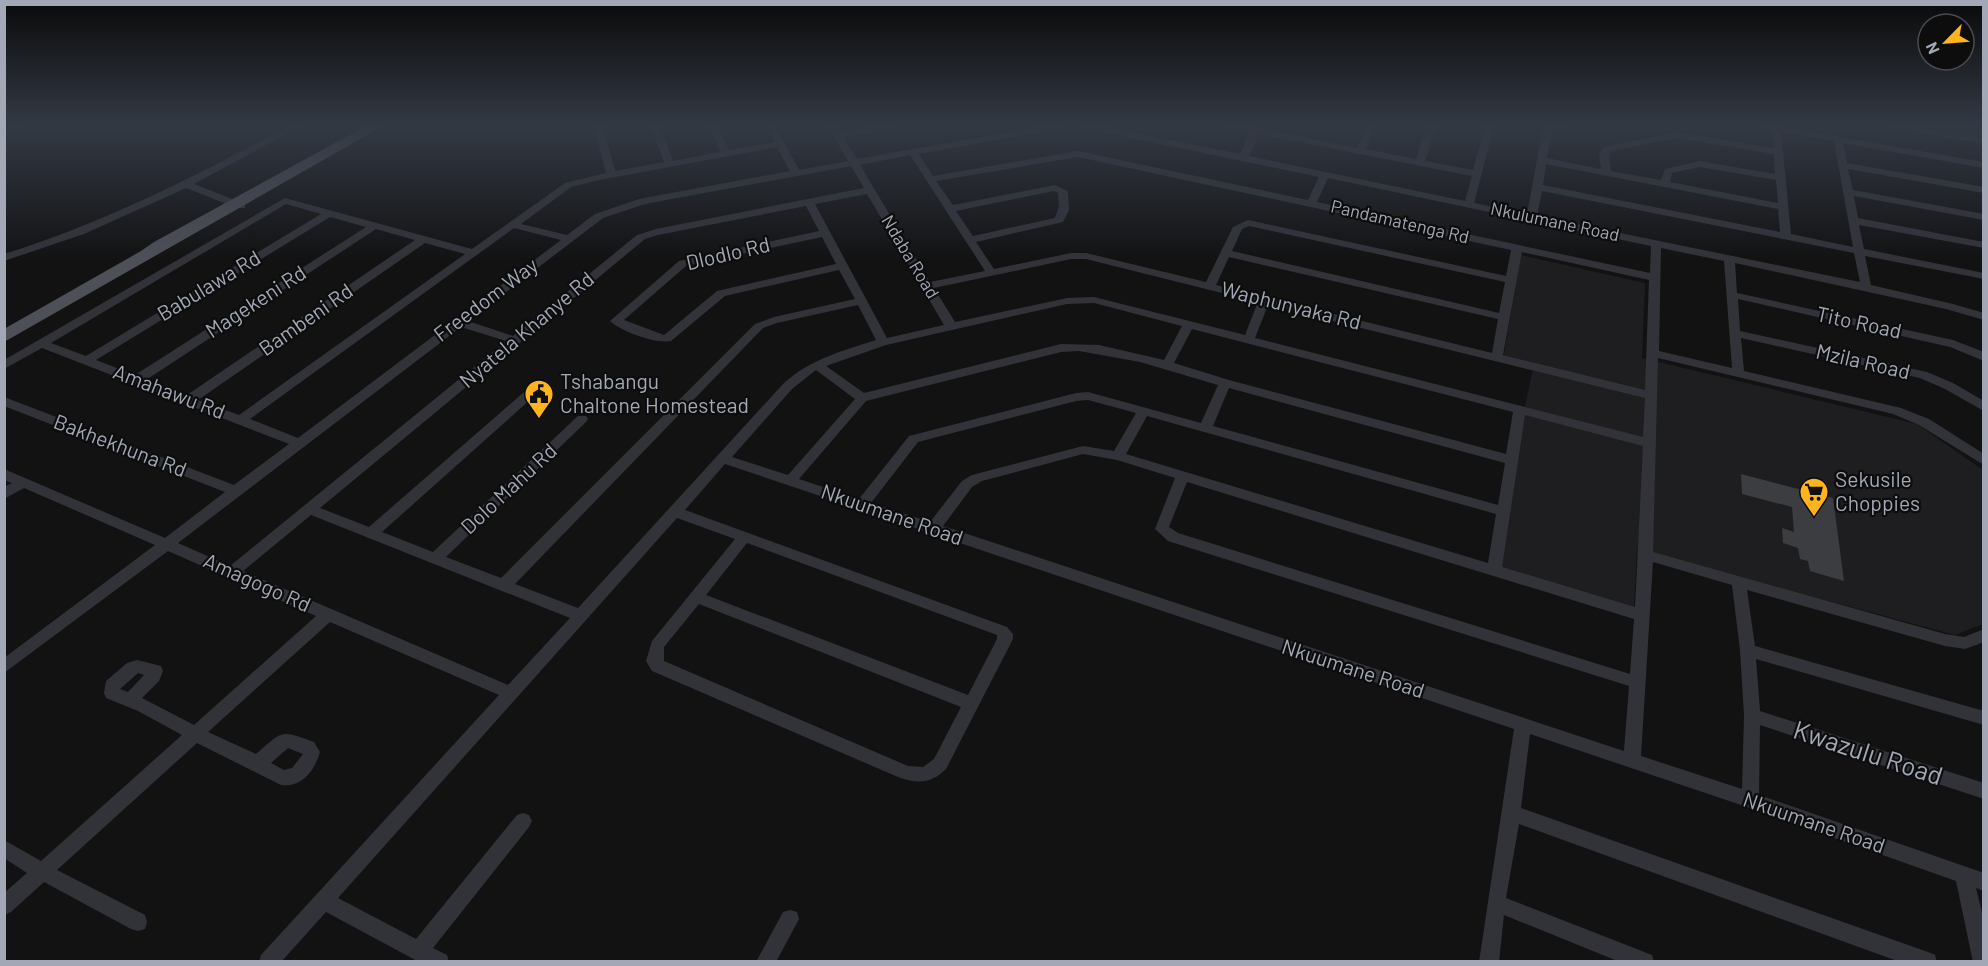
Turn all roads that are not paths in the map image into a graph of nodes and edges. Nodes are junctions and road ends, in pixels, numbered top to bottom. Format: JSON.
{"nodes":[{"id":1,"x":211,"y":171,"type":"edge"},
{"id":2,"x":300,"y":171,"type":"edge"},
{"id":3,"x":610,"y":171,"type":"edge"},
{"id":4,"x":632,"y":171,"type":"edge"},
{"id":5,"x":800,"y":171,"type":"edge"},
{"id":6,"x":860,"y":171,"type":"edge"},
{"id":7,"x":926,"y":171,"type":"edge"},
{"id":8,"x":978,"y":171,"type":"edge"},
{"id":9,"x":1161,"y":171,"type":"edge"},
{"id":10,"x":1312,"y":171,"type":"edge"},
{"id":11,"x":1462,"y":171,"type":"edge"},
{"id":12,"x":1478,"y":171,"type":"edge"},
{"id":13,"x":1539,"y":171,"type":"edge"},
{"id":14,"x":1601,"y":171,"type":"edge"},
{"id":15,"x":1668,"y":171,"type":"edge"},
{"id":16,"x":1740,"y":171,"type":"edge"},
{"id":17,"x":1779,"y":171,"type":"edge"},
{"id":18,"x":1845,"y":171,"type":"edge"},
{"id":19,"x":1878,"y":171,"type":"edge"},
{"id":20,"x":795,"y":172,"type":"joint"},
{"id":21,"x":1606,"y":172,"type":"joint"},
{"id":22,"x":1325,"y":174,"type":"junction"},
{"id":23,"x":1477,"y":174,"type":"junction"},
{"id":24,"x":611,"y":175,"type":"junction"},
{"id":25,"x":1780,"y":178,"type":"junction"},
{"id":26,"x":931,"y":179,"type":"junction"},
{"id":27,"x":186,"y":184,"type":"junction"},
{"id":28,"x":1665,"y":184,"type":"junction"},
{"id":29,"x":1537,"y":187,"type":"junction"},
{"id":30,"x":871,"y":190,"type":"junction"},
{"id":31,"x":1983,"y":190,"type":"edge"},
{"id":32,"x":1849,"y":192,"type":"junction"},
{"id":33,"x":809,"y":202,"type":"junction"},
{"id":34,"x":1311,"y":202,"type":"junction"},
{"id":35,"x":1469,"y":204,"type":"junction"},
{"id":36,"x":237,"y":205,"type":"junction"},
{"id":37,"x":1783,"y":207,"type":"junction"},
{"id":38,"x":950,"y":209,"type":"junction"},
{"id":39,"x":331,"y":212,"type":"junction"},
{"id":40,"x":1532,"y":217,"type":"junction"},
{"id":41,"x":1983,"y":217,"type":"edge"},
{"id":42,"x":1854,"y":221,"type":"junction"},
{"id":43,"x":376,"y":225,"type":"junction"},
{"id":44,"x":513,"y":225,"type":"junction"},
{"id":45,"x":825,"y":233,"type":"junction"},
{"id":46,"x":1786,"y":236,"type":"junction"},
{"id":47,"x":567,"y":238,"type":"junction"},
{"id":48,"x":423,"y":239,"type":"junction"},
{"id":49,"x":970,"y":240,"type":"junction"},
{"id":50,"x":1656,"y":244,"type":"junction"},
{"id":51,"x":1983,"y":246,"type":"edge"},
{"id":52,"x":1517,"y":248,"type":"junction"},
{"id":53,"x":1859,"y":252,"type":"junction"},
{"id":54,"x":474,"y":253,"type":"junction"},
{"id":55,"x":1225,"y":253,"type":"junction"},
{"id":56,"x":4,"y":258,"type":"edge"},
{"id":57,"x":1729,"y":259,"type":"junction"},
{"id":58,"x":842,"y":266,"type":"junction"},
{"id":59,"x":991,"y":272,"type":"junction"},
{"id":60,"x":1983,"y":276,"type":"edge"},
{"id":61,"x":1656,"y":278,"type":"junction"},
{"id":62,"x":1509,"y":280,"type":"junction"},
{"id":63,"x":927,"y":286,"type":"junction"},
{"id":64,"x":1210,"y":286,"type":"junction"},
{"id":65,"x":1866,"y":287,"type":"junction"},
{"id":66,"x":1732,"y":295,"type":"junction"},
{"id":67,"x":1264,"y":299,"type":"junction"},
{"id":68,"x":861,"y":301,"type":"junction"},
{"id":69,"x":1503,"y":317,"type":"junction"},
{"id":70,"x":1983,"y":317,"type":"edge"},
{"id":71,"x":458,"y":322,"type":"junction"},
{"id":72,"x":1189,"y":324,"type":"junction"},
{"id":73,"x":951,"y":326,"type":"junction"},
{"id":74,"x":1735,"y":333,"type":"junction"},
{"id":75,"x":4,"y":337,"type":"edge"},
{"id":76,"x":1249,"y":339,"type":"junction"},
{"id":77,"x":516,"y":340,"type":"junction"},
{"id":78,"x":883,"y":342,"type":"junction"},
{"id":79,"x":40,"y":343,"type":"junction"},
{"id":80,"x":1653,"y":353,"type":"junction"},
{"id":81,"x":1497,"y":356,"type":"junction"},
{"id":82,"x":1983,"y":357,"type":"edge"},
{"id":83,"x":88,"y":360,"type":"junction"},
{"id":84,"x":4,"y":365,"type":"edge"},
{"id":85,"x":817,"y":365,"type":"junction"},
{"id":86,"x":1167,"y":366,"type":"junction"},
{"id":87,"x":1738,"y":373,"type":"junction"},
{"id":88,"x":137,"y":380,"type":"junction"},
{"id":89,"x":1225,"y":382,"type":"junction"},
{"id":90,"x":528,"y":395,"type":"dead end"},
{"id":91,"x":1652,"y":396,"type":"junction"},
{"id":92,"x":862,"y":398,"type":"junction"},
{"id":93,"x":4,"y":400,"type":"edge"},
{"id":94,"x":189,"y":400,"type":"junction"},
{"id":95,"x":1983,"y":407,"type":"edge"},
{"id":96,"x":1144,"y":410,"type":"junction"},
{"id":97,"x":1520,"y":410,"type":"junction"},
{"id":98,"x":582,"y":419,"type":"dead end"},
{"id":99,"x":241,"y":420,"type":"junction"},
{"id":100,"x":1206,"y":428,"type":"junction"},
{"id":101,"x":299,"y":443,"type":"junction"},
{"id":102,"x":1650,"y":443,"type":"junction"},
{"id":103,"x":1118,"y":456,"type":"junction"},
{"id":104,"x":721,"y":458,"type":"junction"},
{"id":105,"x":1512,"y":460,"type":"junction"},
{"id":106,"x":1983,"y":461,"type":"edge"},
{"id":107,"x":4,"y":474,"type":"edge"},
{"id":108,"x":1182,"y":476,"type":"junction"},
{"id":109,"x":791,"y":480,"type":"junction"},
{"id":110,"x":23,"y":482,"type":"junction"},
{"id":111,"x":235,"y":491,"type":"junction"},
{"id":112,"x":4,"y":494,"type":"edge"},
{"id":113,"x":863,"y":504,"type":"junction"},
{"id":114,"x":310,"y":509,"type":"junction"},
{"id":115,"x":674,"y":511,"type":"junction"},
{"id":116,"x":1503,"y":511,"type":"junction"},
{"id":117,"x":933,"y":529,"type":"junction"},
{"id":118,"x":371,"y":533,"type":"junction"},
{"id":119,"x":744,"y":537,"type":"junction"},
{"id":120,"x":167,"y":544,"type":"junction"},
{"id":121,"x":1646,"y":555,"type":"junction"},
{"id":122,"x":435,"y":558,"type":"junction"},
{"id":123,"x":1494,"y":569,"type":"junction"},
{"id":124,"x":231,"y":573,"type":"junction"},
{"id":125,"x":1738,"y":582,"type":"junction"},
{"id":126,"x":504,"y":585,"type":"junction"},
{"id":127,"x":696,"y":597,"type":"junction"},
{"id":128,"x":328,"y":614,"type":"junction"},
{"id":129,"x":579,"y":615,"type":"junction"},
{"id":130,"x":1640,"y":615,"type":"junction"},
{"id":131,"x":1983,"y":635,"type":"edge"},
{"id":132,"x":1748,"y":650,"type":"junction"},
{"id":133,"x":4,"y":668,"type":"edge"},
{"id":134,"x":1636,"y":682,"type":"junction"},
{"id":135,"x":510,"y":693,"type":"junction"},
{"id":136,"x":131,"y":699,"type":"dead end"},
{"id":137,"x":972,"y":704,"type":"junction"},
{"id":138,"x":1752,"y":715,"type":"junction"},
{"id":139,"x":1983,"y":718,"type":"edge"},
{"id":140,"x":1522,"y":726,"type":"junction"},
{"id":141,"x":196,"y":734,"type":"junction"},
{"id":142,"x":1632,"y":762,"type":"junction"},
{"id":143,"x":258,"y":764,"type":"dead end"},
{"id":144,"x":1983,"y":791,"type":"edge"},
{"id":145,"x":1750,"y":801,"type":"junction"},
{"id":146,"x":1512,"y":813,"type":"junction"},
{"id":147,"x":523,"y":821,"type":"dead end"},
{"id":148,"x":4,"y":848,"type":"edge"},
{"id":149,"x":42,"y":872,"type":"junction"},
{"id":150,"x":1964,"y":875,"type":"junction"},
{"id":151,"x":1983,"y":882,"type":"edge"},
{"id":152,"x":323,"y":900,"type":"junction"},
{"id":153,"x":1496,"y":903,"type":"junction"},
{"id":154,"x":4,"y":906,"type":"edge"},
{"id":155,"x":790,"y":919,"type":"dead end"},
{"id":156,"x":138,"y":922,"type":"dead end"},
{"id":157,"x":419,"y":950,"type":"junction"},
{"id":158,"x":268,"y":962,"type":"edge"},
{"id":159,"x":440,"y":962,"type":"edge"},
{"id":160,"x":765,"y":962,"type":"edge"},
{"id":161,"x":1490,"y":962,"type":"edge"},
{"id":162,"x":1645,"y":962,"type":"edge"},
{"id":163,"x":1928,"y":962,"type":"edge"},
{"id":164,"x":1983,"y":962,"type":"edge"}],
"edges":[{"from":1,"to":27,"type":"street"},
{"from":2,"to":36,"type":"main road"},
{"from":3,"to":24,"type":"street"},
{"from":4,"to":24,"type":"street"},
{"from":5,"to":20,"type":"street","name":"Freedom Way"},
{"from":6,"to":30,"type":"street","name":"Ndaba Road"},
{"from":7,"to":26,"type":"street"},
{"from":8,"to":26,"type":"street","name":"Pandamatenga Rd"},
{"from":9,"to":34,"type":"street","name":"Pandamatenga Rd"},
{"from":10,"to":22,"type":"street","name":"Nkulumane Road"},
{"from":11,"to":23,"type":"street"},
{"from":12,"to":23,"type":"street"},
{"from":13,"to":29,"type":"street"},
{"from":14,"to":21,"type":"street"},
{"from":15,"to":28,"type":"street"},
{"from":16,"to":25,"type":"street"},
{"from":17,"to":25,"type":"street"},
{"from":18,"to":32,"type":"street"},
{"from":19,"to":31,"type":"street"},
{"from":20,"to":47,"type":"street","name":"Freedom Way"},
{"from":21,"to":28,"type":"street"},
{"from":22,"to":34,"type":"street"},
{"from":22,"to":35,"type":"street","name":"Nkulumane Road"},
{"from":23,"to":35,"type":"street"},
{"from":24,"to":44,"type":"street"},
{"from":25,"to":37,"type":"street"},
{"from":26,"to":38,"type":"street"},
{"from":27,"to":36,"type":"street"},
{"from":27,"to":56,"type":"street"},
{"from":28,"to":37,"type":"street"},
{"from":29,"to":40,"type":"street"},
{"from":29,"to":46,"type":"street"},
{"from":30,"to":33,"type":"street","name":"Nyatela Khanye Rd"},
{"from":30,"to":63,"type":"street","name":"Ndaba Road"},
{"from":32,"to":41,"type":"street"},
{"from":32,"to":42,"type":"street"},
{"from":33,"to":45,"type":"street"},
{"from":33,"to":77,"type":"street","name":"Nyatela Khanye Rd"},
{"from":34,"to":52,"type":"street","name":"Pandamatenga Rd"},
{"from":35,"to":40,"type":"street","name":"Nkulumane Road"},
{"from":36,"to":75,"type":"main road"},
{"from":37,"to":46,"type":"street"},
{"from":38,"to":49,"type":"street"},
{"from":38,"to":49,"type":"street"},
{"from":39,"to":43,"type":"street"},
{"from":39,"to":79,"type":"street"},
{"from":39,"to":83,"type":"street","name":"Babulawa Rd"},
{"from":40,"to":50,"type":"street","name":"Nkulumane Road"},
{"from":42,"to":51,"type":"street"},
{"from":42,"to":53,"type":"street"},
{"from":43,"to":48,"type":"street"},
{"from":43,"to":88,"type":"street","name":"Magekeni Rd"},
{"from":44,"to":47,"type":"street"},
{"from":44,"to":54,"type":"street"},
{"from":45,"to":58,"type":"street"},
{"from":45,"to":58,"type":"street","name":"Dlodlo Rd"},
{"from":46,"to":53,"type":"street"},
{"from":47,"to":71,"type":"street","name":"Freedom Way"},
{"from":48,"to":54,"type":"street"},
{"from":48,"to":94,"type":"street","name":"Bambeni Rd"},
{"from":49,"to":59,"type":"street"},
{"from":50,"to":57,"type":"street","name":"Nkulumane Road"},
{"from":50,"to":61,"type":"street"},
{"from":52,"to":61,"type":"street","name":"Pandamatenga Rd"},
{"from":52,"to":62,"type":"street"},
{"from":53,"to":60,"type":"street"},
{"from":53,"to":65,"type":"street"},
{"from":54,"to":99,"type":"street"},
{"from":55,"to":62,"type":"street"},
{"from":55,"to":64,"type":"street"},
{"from":55,"to":69,"type":"street"},
{"from":57,"to":65,"type":"street","name":"Nkulumane Road"},
{"from":57,"to":66,"type":"street"},
{"from":58,"to":68,"type":"street"},
{"from":59,"to":63,"type":"street","name":"Waphunyaka Rd"},
{"from":59,"to":64,"type":"street","name":"Waphunyaka Rd"},
{"from":61,"to":80,"type":"street"},
{"from":62,"to":69,"type":"street"},
{"from":63,"to":73,"type":"street","name":"Ndaba Road"},
{"from":64,"to":67,"type":"street","name":"Waphunyaka Rd"},
{"from":65,"to":70,"type":"street","name":"Nkulumane Road"},
{"from":66,"to":74,"type":"street"},
{"from":66,"to":82,"type":"street","name":"Tito Road"},
{"from":67,"to":76,"type":"street"},
{"from":67,"to":81,"type":"street","name":"Waphunyaka Rd"},
{"from":68,"to":78,"type":"street"},
{"from":68,"to":126,"type":"street"},
{"from":69,"to":81,"type":"street"},
{"from":71,"to":77,"type":"street"},
{"from":71,"to":101,"type":"street","name":"Freedom Way"},
{"from":72,"to":73,"type":"street"},
{"from":72,"to":76,"type":"street"},
{"from":72,"to":86,"type":"street"},
{"from":73,"to":78,"type":"street"},
{"from":74,"to":87,"type":"street"},
{"from":74,"to":95,"type":"street","name":"Mzila Road"},
{"from":76,"to":97,"type":"street"},
{"from":77,"to":114,"type":"street","name":"Nyatela Khanye Rd"},
{"from":78,"to":85,"type":"street"},
{"from":79,"to":83,"type":"street","name":"Amahawu Rd"},
{"from":79,"to":84,"type":"street"},
{"from":80,"to":87,"type":"street"},
{"from":80,"to":91,"type":"street"},
{"from":81,"to":91,"type":"street","name":"Waphunyaka Rd"},
{"from":83,"to":88,"type":"street","name":"Amahawu Rd"},
{"from":85,"to":92,"type":"street"},
{"from":85,"to":104,"type":"street"},
{"from":86,"to":89,"type":"street"},
{"from":86,"to":92,"type":"street"},
{"from":87,"to":106,"type":"street"},
{"from":88,"to":94,"type":"street","name":"Amahawu Rd"},
{"from":89,"to":100,"type":"street"},
{"from":89,"to":105,"type":"street"},
{"from":90,"to":118,"type":"street"},
{"from":91,"to":102,"type":"street"},
{"from":92,"to":109,"type":"street"},
{"from":93,"to":111,"type":"street","name":"Bakhekhuna Rd"},
{"from":94,"to":99,"type":"street","name":"Amahawu Rd"},
{"from":96,"to":100,"type":"street"},
{"from":96,"to":103,"type":"street"},
{"from":96,"to":113,"type":"street"},
{"from":97,"to":102,"type":"street"},
{"from":97,"to":105,"type":"street"},
{"from":98,"to":122,"type":"street","name":"Dolo Mahu Rd"},
{"from":99,"to":101,"type":"street","name":"Amahawu Rd"},
{"from":100,"to":116,"type":"street"},
{"from":101,"to":111,"type":"street","name":"Freedom Way"},
{"from":102,"to":121,"type":"street"},
{"from":103,"to":108,"type":"street"},
{"from":103,"to":117,"type":"street"},
{"from":104,"to":109,"type":"street","name":"Nkuumane Road"},
{"from":104,"to":115,"type":"street"},
{"from":105,"to":116,"type":"street"},
{"from":107,"to":110,"type":"street","name":"Amagogo Rd"},
{"from":108,"to":123,"type":"street"},
{"from":108,"to":134,"type":"street"},
{"from":109,"to":113,"type":"street","name":"Nkuumane Road"},
{"from":110,"to":112,"type":"street"},
{"from":110,"to":120,"type":"street","name":"Amagogo Rd"},
{"from":111,"to":120,"type":"street","name":"Freedom Way"},
{"from":113,"to":117,"type":"street","name":"Nkuumane Road"},
{"from":114,"to":118,"type":"street"},
{"from":114,"to":124,"type":"street","name":"Nyatela Khanye Rd"},
{"from":115,"to":119,"type":"street"},
{"from":115,"to":129,"type":"street"},
{"from":116,"to":123,"type":"street"},
{"from":117,"to":140,"type":"street","name":"Nkuumane Road"},
{"from":118,"to":122,"type":"street"},
{"from":119,"to":127,"type":"street"},
{"from":119,"to":137,"type":"street"},
{"from":120,"to":124,"type":"street","name":"Amagogo Rd"},
{"from":120,"to":133,"type":"street","name":"Freedom Way"},
{"from":121,"to":125,"type":"street"},
{"from":121,"to":130,"type":"street"},
{"from":122,"to":126,"type":"street"},
{"from":123,"to":130,"type":"street"},
{"from":124,"to":128,"type":"street","name":"Amagogo Rd"},
{"from":125,"to":131,"type":"street"},
{"from":125,"to":132,"type":"street"},
{"from":126,"to":129,"type":"street"},
{"from":127,"to":137,"type":"street"},
{"from":127,"to":137,"type":"street"},
{"from":128,"to":135,"type":"street","name":"Amagogo Rd"},
{"from":128,"to":141,"type":"street"},
{"from":129,"to":135,"type":"street"},
{"from":130,"to":134,"type":"street"},
{"from":132,"to":138,"type":"street"},
{"from":132,"to":139,"type":"street"},
{"from":134,"to":142,"type":"street"},
{"from":135,"to":152,"type":"street"},
{"from":136,"to":141,"type":"street"},
{"from":138,"to":144,"type":"street","name":"Kwazulu Road"},
{"from":138,"to":145,"type":"street"},
{"from":140,"to":142,"type":"street","name":"Nkuumane Road"},
{"from":140,"to":146,"type":"street"},
{"from":141,"to":143,"type":"street"},
{"from":141,"to":149,"type":"street"},
{"from":142,"to":145,"type":"street","name":"Nkuumane Road"},
{"from":145,"to":150,"type":"street","name":"Nkuumane Road"},
{"from":146,"to":153,"type":"street"},
{"from":146,"to":163,"type":"street"},
{"from":147,"to":157,"type":"street"},
{"from":148,"to":149,"type":"street"},
{"from":149,"to":154,"type":"street"},
{"from":149,"to":156,"type":"street"},
{"from":150,"to":151,"type":"street","name":"Nkuumane Road"},
{"from":150,"to":164,"type":"street"},
{"from":152,"to":157,"type":"street"},
{"from":152,"to":158,"type":"street"},
{"from":153,"to":161,"type":"street"},
{"from":153,"to":162,"type":"street"},
{"from":155,"to":160,"type":"street"},
{"from":157,"to":159,"type":"street"}]}
